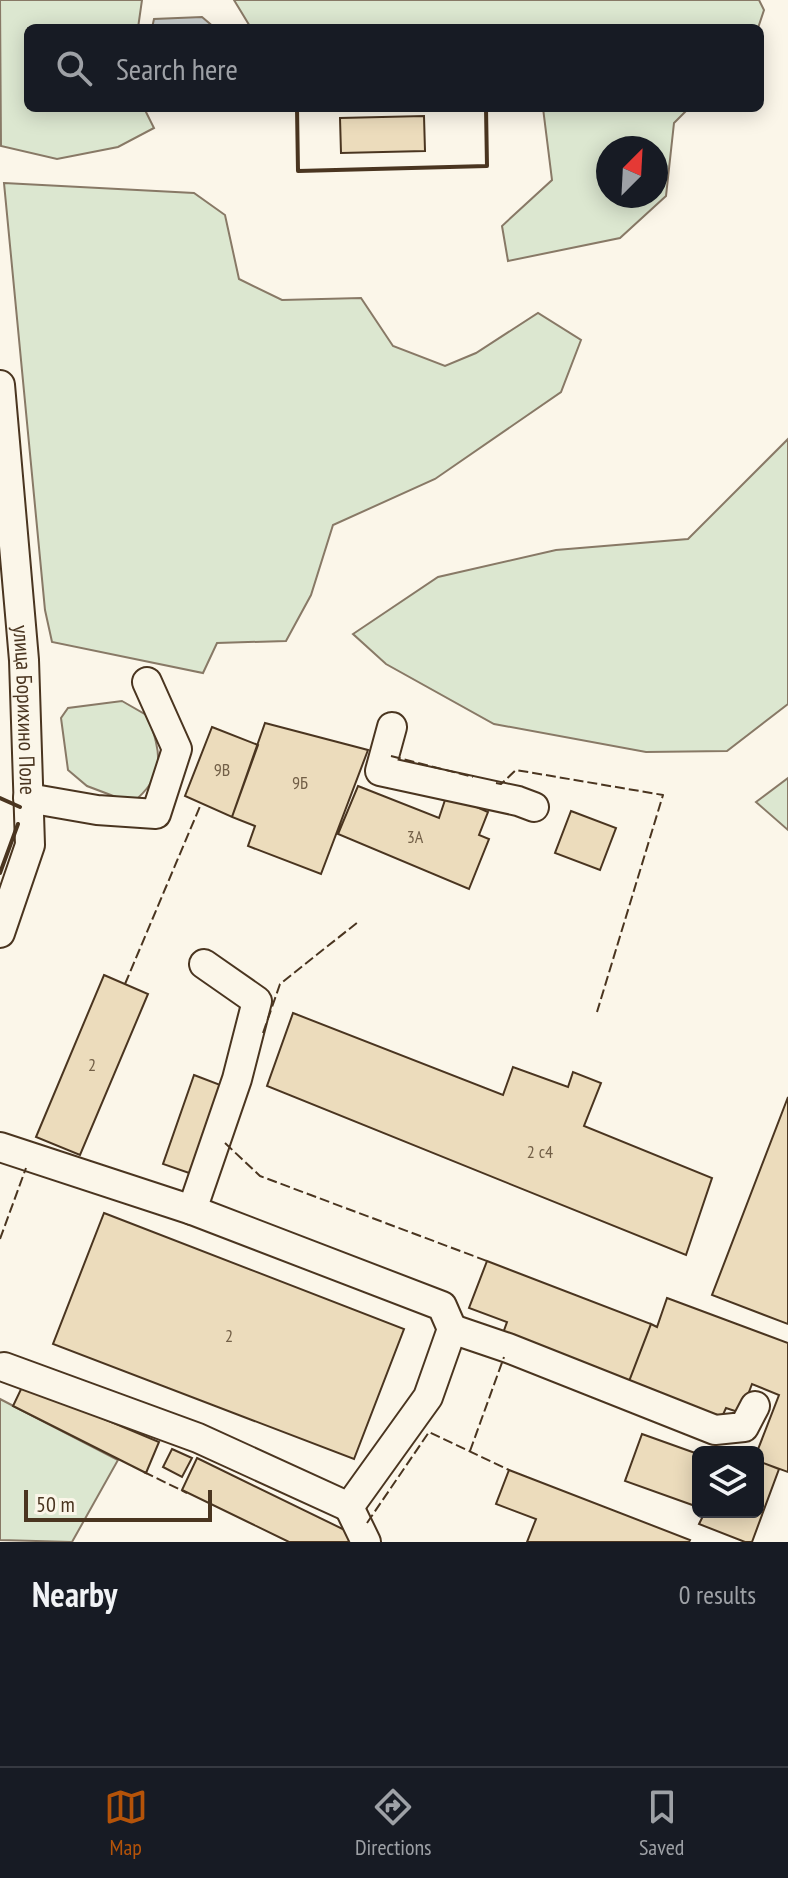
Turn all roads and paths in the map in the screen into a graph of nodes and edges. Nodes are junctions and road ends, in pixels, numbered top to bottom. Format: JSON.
{"nodes":[{"id":1,"x":0,"y":385,"type":"edge"},
{"id":2,"x":147,"y":682,"type":"dead end"},
{"id":3,"x":392,"y":727,"type":"dead end"},
{"id":4,"x":28,"y":798,"type":"junction"},
{"id":5,"x":534,"y":807,"type":"dead end"},
{"id":6,"x":0,"y":933,"type":"edge"},
{"id":7,"x":204,"y":964,"type":"dead end"},
{"id":8,"x":0,"y":1147,"type":"edge"},
{"id":9,"x":192,"y":1210,"type":"junction"},
{"id":10,"x":452,"y":1329,"type":"junction"},
{"id":11,"x":4,"y":1367,"type":"dead end"},
{"id":12,"x":755,"y":1406,"type":"dead end"},
{"id":13,"x":349,"y":1507,"type":"junction"},
{"id":14,"x":366,"y":1542,"type":"edge"}],
"edges":[{"from":1,"to":4,"type":"street","name":"улица Борихино Поле"},
{"from":2,"to":4,"type":"street"},
{"from":3,"to":5,"type":"street"},
{"from":4,"to":6,"type":"street","name":"улица Борихино Поле"},
{"from":7,"to":9,"type":"street"},
{"from":8,"to":9,"type":"street"},
{"from":9,"to":10,"type":"street"},
{"from":10,"to":12,"type":"street"},
{"from":10,"to":13,"type":"street"},
{"from":11,"to":13,"type":"street"},
{"from":13,"to":14,"type":"street"}]}
